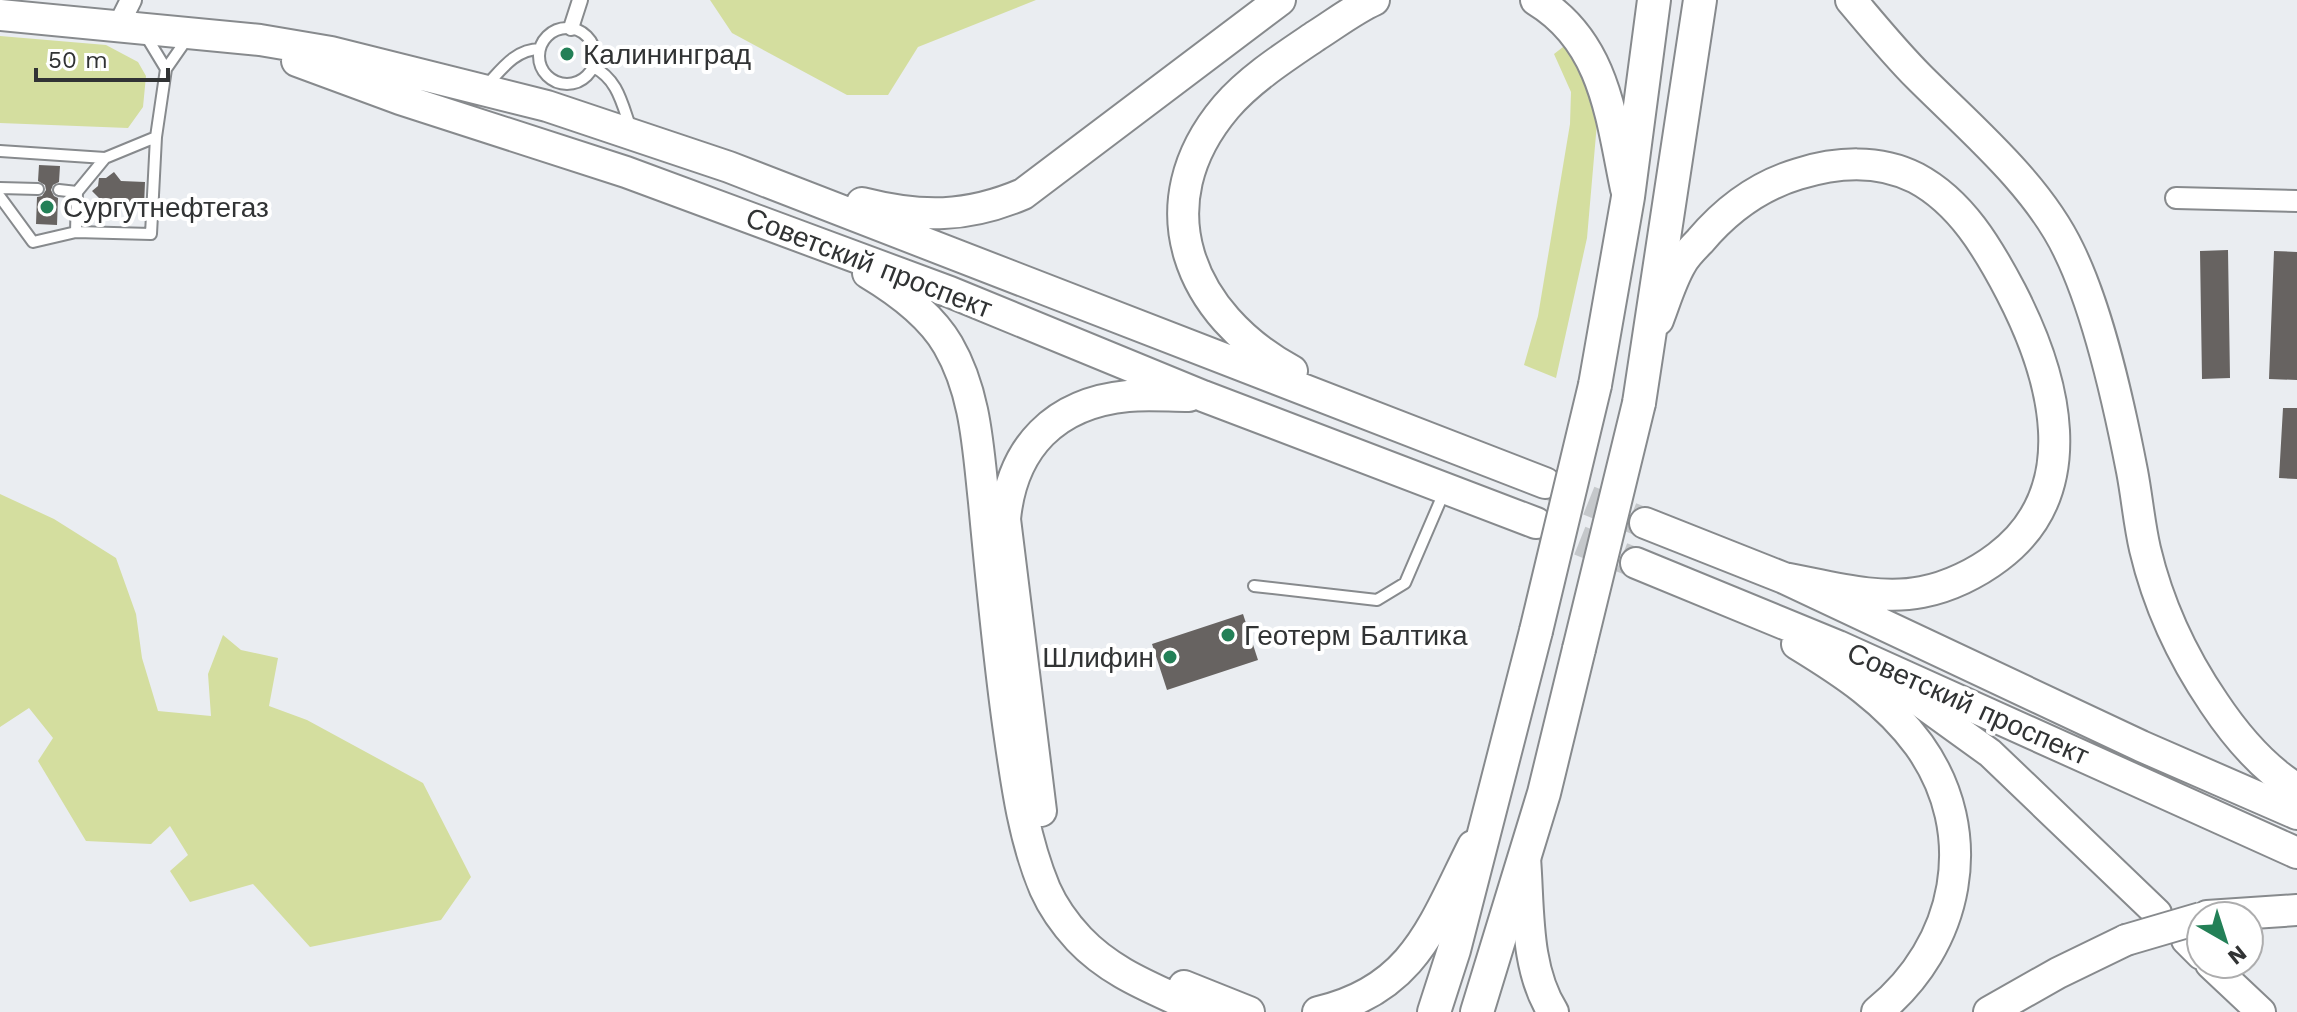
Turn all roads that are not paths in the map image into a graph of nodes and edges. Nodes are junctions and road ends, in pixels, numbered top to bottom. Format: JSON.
{"nodes":[{"id":1,"x":580,"y":0,"type":"edge"},
{"id":2,"x":1280,"y":0,"type":"edge"},
{"id":3,"x":1374,"y":0,"type":"edge"},
{"id":4,"x":1536,"y":0,"type":"edge"},
{"id":5,"x":1654,"y":0,"type":"edge"},
{"id":6,"x":1700,"y":0,"type":"edge"},
{"id":7,"x":1851,"y":0,"type":"edge"},
{"id":8,"x":0,"y":15,"type":"edge"},
{"id":9,"x":130,"y":18,"type":"edge"},
{"id":10,"x":571,"y":28,"type":"junction"},
{"id":11,"x":191,"y":34,"type":"junction"},
{"id":12,"x":540,"y":49,"type":"junction"},
{"id":13,"x":593,"y":67,"type":"junction"},
{"id":14,"x":166,"y":69,"type":"junction"},
{"id":15,"x":483,"y":89,"type":"junction"},
{"id":16,"x":633,"y":134,"type":"junction"},
{"id":17,"x":156,"y":137,"type":"junction"},
{"id":18,"x":0,"y":151,"type":"edge"},
{"id":19,"x":105,"y":158,"type":"junction"},
{"id":20,"x":729,"y":167,"type":"junction"},
{"id":21,"x":0,"y":188,"type":"edge"},
{"id":22,"x":38,"y":189,"type":"dead end"},
{"id":23,"x":59,"y":190,"type":"dead end"},
{"id":24,"x":77,"y":192,"type":"junction"},
{"id":25,"x":0,"y":197,"type":"edge"},
{"id":26,"x":1628,"y":197,"type":"junction"},
{"id":27,"x":2176,"y":198,"type":"dead end"},
{"id":28,"x":2297,"y":201,"type":"edge"},
{"id":29,"x":76,"y":232,"type":"junction"},
{"id":30,"x":817,"y":243,"type":"junction"},
{"id":31,"x":1647,"y":349,"type":"junction"},
{"id":32,"x":1203,"y":396,"type":"junction"},
{"id":33,"x":1415,"y":434,"type":"junction"},
{"id":34,"x":1545,"y":483,"type":"tunnel mouth"},
{"id":35,"x":1446,"y":488,"type":"junction"},
{"id":36,"x":1536,"y":523,"type":"tunnel mouth"},
{"id":37,"x":1645,"y":523,"type":"tunnel mouth"},
{"id":38,"x":1636,"y":563,"type":"tunnel mouth"},
{"id":39,"x":1784,"y":578,"type":"junction"},
{"id":40,"x":1254,"y":586,"type":"dead end"},
{"id":41,"x":1719,"y":596,"type":"junction"},
{"id":42,"x":1838,"y":646,"type":"junction"},
{"id":43,"x":2297,"y":789,"type":"edge"},
{"id":44,"x":2297,"y":814,"type":"edge"},
{"id":45,"x":1488,"y":816,"type":"junction"},
{"id":46,"x":2297,"y":853,"type":"edge"},
{"id":47,"x":1525,"y":855,"type":"junction"},
{"id":48,"x":2297,"y":910,"type":"edge"},
{"id":49,"x":2265,"y":912,"type":"edge"},
{"id":50,"x":2157,"y":913,"type":"dead end"},
{"id":51,"x":2185,"y":938,"type":"edge"},
{"id":52,"x":2227,"y":980,"type":"edge"},
{"id":53,"x":1203,"y":1012,"type":"edge"},
{"id":54,"x":1249,"y":1012,"type":"edge"},
{"id":55,"x":1318,"y":1012,"type":"edge"},
{"id":56,"x":1434,"y":1012,"type":"edge"},
{"id":57,"x":1477,"y":1012,"type":"edge"},
{"id":58,"x":1553,"y":1012,"type":"edge"},
{"id":59,"x":1877,"y":1012,"type":"edge"},
{"id":60,"x":1989,"y":1012,"type":"edge"},
{"id":61,"x":2261,"y":1012,"type":"edge"}],
"edges":[{"from":1,"to":10,"type":"street"},
{"from":2,"to":20,"type":"main road"},
{"from":3,"to":33,"type":"main road"},
{"from":4,"to":26,"type":"main road"},
{"from":5,"to":26,"type":"highway"},
{"from":6,"to":31,"type":"highway"},
{"from":7,"to":43,"type":"main road"},
{"from":8,"to":9,"type":"main road","name":"Советский проспект"},
{"from":9,"to":11,"type":"main road","name":"Советский проспект"},
{"from":9,"to":14,"type":"lane"},
{"from":10,"to":12,"type":"lane"},
{"from":10,"to":13,"type":"lane"},
{"from":11,"to":14,"type":"lane"},
{"from":11,"to":15,"type":"main road","name":"Советский проспект"},
{"from":11,"to":30,"type":"main road","name":"Советский проспект"},
{"from":12,"to":13,"type":"lane"},
{"from":12,"to":15,"type":"lane"},
{"from":13,"to":16,"type":"lane"},
{"from":14,"to":17,"type":"lane"},
{"from":15,"to":16,"type":"main road","name":"Советский проспект"},
{"from":16,"to":20,"type":"main road","name":"Советский проспект"},
{"from":17,"to":19,"type":"lane"},
{"from":17,"to":29,"type":"lane"},
{"from":18,"to":19,"type":"lane"},
{"from":19,"to":24,"type":"lane"},
{"from":20,"to":33,"type":"main road","name":"Советский проспект"},
{"from":21,"to":22,"type":"lane"},
{"from":23,"to":24,"type":"lane"},
{"from":24,"to":29,"type":"lane"},
{"from":25,"to":29,"type":"lane"},
{"from":26,"to":45,"type":"highway","bridge":true},
{"from":27,"to":28,"type":"street"},
{"from":30,"to":32,"type":"main road","name":"Советский проспект"},
{"from":30,"to":53,"type":"main road"},
{"from":31,"to":39,"type":"main road"},
{"from":31,"to":47,"type":"highway","bridge":true},
{"from":32,"to":35,"type":"main road","name":"Советский проспект"},
{"from":32,"to":54,"type":"main road"},
{"from":33,"to":34,"type":"main road","name":"Советский проспект"},
{"from":35,"to":36,"type":"main road","name":"Советский проспект"},
{"from":35,"to":40,"type":"lane"},
{"from":37,"to":39,"type":"main road","name":"Советский проспект"},
{"from":38,"to":41,"type":"main road","name":"Советский проспект"},
{"from":39,"to":44,"type":"main road","name":"Советский проспект"},
{"from":41,"to":42,"type":"main road","name":"Советский проспект"},
{"from":41,"to":59,"type":"main road"},
{"from":42,"to":46,"type":"main road","name":"Советский проспект"},
{"from":42,"to":50,"type":"main road"},
{"from":45,"to":55,"type":"main road"},
{"from":45,"to":56,"type":"highway"},
{"from":47,"to":57,"type":"highway"},
{"from":47,"to":58,"type":"main road"},
{"from":48,"to":49,"type":"main road"},
{"from":51,"to":60,"type":"main road","bridge":true},
{"from":52,"to":61,"type":"main road"}]}
